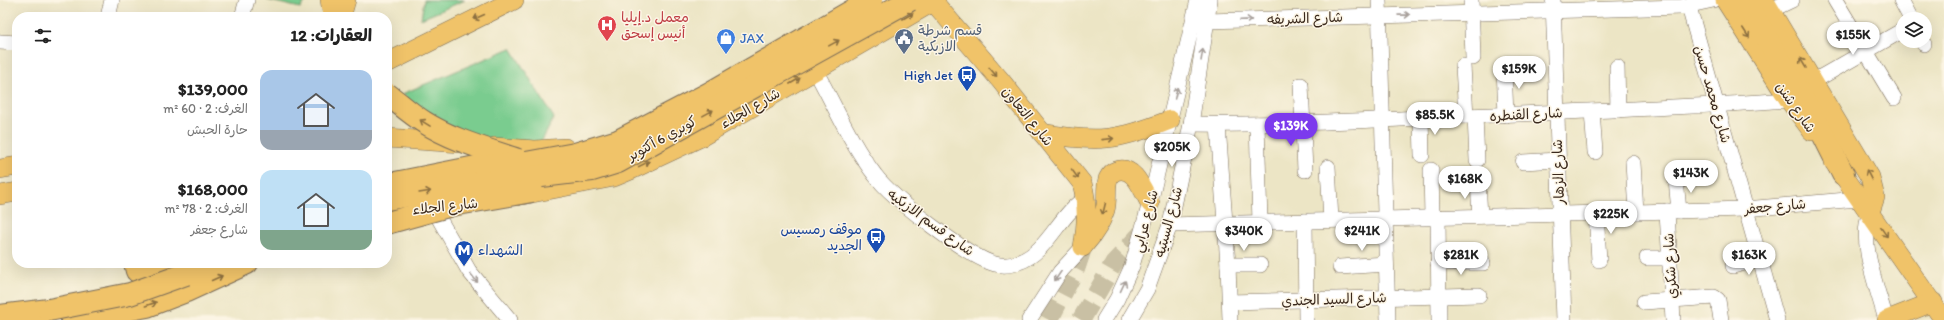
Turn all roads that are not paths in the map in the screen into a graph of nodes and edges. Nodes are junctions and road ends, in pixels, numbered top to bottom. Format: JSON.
{"nodes":[{"id":1,"x":112,"y":0,"type":"edge"},
{"id":2,"x":247,"y":0,"type":"edge"},
{"id":3,"x":330,"y":0,"type":"edge"},
{"id":4,"x":346,"y":0,"type":"edge"},
{"id":5,"x":514,"y":0,"type":"edge"},
{"id":6,"x":851,"y":0,"type":"edge"},
{"id":7,"x":871,"y":0,"type":"edge"},
{"id":8,"x":910,"y":0,"type":"edge"},
{"id":9,"x":1198,"y":0,"type":"edge"},
{"id":10,"x":1210,"y":0,"type":"edge"},
{"id":11,"x":1379,"y":0,"type":"edge"},
{"id":12,"x":1713,"y":0,"type":"edge"},
{"id":13,"x":1725,"y":0,"type":"edge"},
{"id":14,"x":1744,"y":0,"type":"edge"},
{"id":15,"x":1792,"y":0,"type":"edge"},
{"id":16,"x":1835,"y":0,"type":"edge"},
{"id":17,"x":1901,"y":0,"type":"edge"},
{"id":18,"x":934,"y":1,"type":"edge"},
{"id":19,"x":1553,"y":5,"type":"edge"},
{"id":20,"x":1768,"y":5,"type":"edge"},
{"id":21,"x":1523,"y":6,"type":"edge"},
{"id":22,"x":1472,"y":7,"type":"edge"},
{"id":23,"x":1689,"y":7,"type":"junction"},
{"id":24,"x":109,"y":12,"type":"edge"},
{"id":25,"x":243,"y":12,"type":"edge"},
{"id":26,"x":332,"y":12,"type":"edge"},
{"id":27,"x":342,"y":12,"type":"edge"},
{"id":28,"x":1907,"y":12,"type":"edge"},
{"id":29,"x":1379,"y":16,"type":"junction"},
{"id":30,"x":1208,"y":21,"type":"junction"},
{"id":31,"x":1896,"y":34,"type":"edge"},
{"id":32,"x":0,"y":42,"type":"edge"},
{"id":33,"x":12,"y":43,"type":"edge"},
{"id":34,"x":1866,"y":51,"type":"junction"},
{"id":35,"x":392,"y":61,"type":"edge"},
{"id":36,"x":1617,"y":67,"type":"dead end"},
{"id":37,"x":1504,"y":68,"type":"dead end"},
{"id":38,"x":815,"y":70,"type":"junction"},
{"id":39,"x":1814,"y":82,"type":"junction"},
{"id":40,"x":1301,"y":84,"type":"dead end"},
{"id":41,"x":392,"y":98,"type":"edge"},
{"id":42,"x":1894,"y":98,"type":"dead end"},
{"id":43,"x":1798,"y":103,"type":"junction"},
{"id":44,"x":1715,"y":105,"type":"junction"},
{"id":45,"x":1618,"y":110,"type":"junction"},
{"id":46,"x":1592,"y":111,"type":"junction"},
{"id":47,"x":1556,"y":112,"type":"junction"},
{"id":48,"x":1506,"y":115,"type":"junction"},
{"id":49,"x":1471,"y":116,"type":"junction"},
{"id":50,"x":1421,"y":118,"type":"junction"},
{"id":51,"x":1170,"y":120,"type":"junction"},
{"id":52,"x":1382,"y":120,"type":"junction"},
{"id":53,"x":1303,"y":123,"type":"junction"},
{"id":54,"x":1191,"y":124,"type":"junction"},
{"id":55,"x":1218,"y":124,"type":"junction"},
{"id":56,"x":1257,"y":124,"type":"junction"},
{"id":57,"x":1042,"y":133,"type":"junction"},
{"id":58,"x":392,"y":134,"type":"edge"},
{"id":59,"x":427,"y":140,"type":"junction"},
{"id":60,"x":1595,"y":152,"type":"dead end"},
{"id":61,"x":1422,"y":155,"type":"dead end"},
{"id":62,"x":1477,"y":160,"type":"dead end"},
{"id":63,"x":1558,"y":160,"type":"junction"},
{"id":64,"x":1523,"y":162,"type":"dead end"},
{"id":65,"x":526,"y":163,"type":"junction"},
{"id":66,"x":1633,"y":163,"type":"dead end"},
{"id":67,"x":12,"y":167,"type":"edge"},
{"id":68,"x":1328,"y":167,"type":"dead end"},
{"id":69,"x":0,"y":169,"type":"edge"},
{"id":70,"x":592,"y":170,"type":"junction"},
{"id":71,"x":1305,"y":170,"type":"dead end"},
{"id":72,"x":1431,"y":170,"type":"dead end"},
{"id":73,"x":1843,"y":174,"type":"joint"},
{"id":74,"x":1676,"y":180,"type":"dead end"},
{"id":75,"x":1478,"y":182,"type":"dead end"},
{"id":76,"x":392,"y":183,"type":"edge"},
{"id":77,"x":556,"y":189,"type":"junction"},
{"id":78,"x":12,"y":193,"type":"edge"},
{"id":79,"x":0,"y":195,"type":"edge"},
{"id":80,"x":392,"y":198,"type":"edge"},
{"id":81,"x":1086,"y":198,"type":"junction"},
{"id":82,"x":1150,"y":203,"type":"junction"},
{"id":83,"x":1869,"y":203,"type":"junction"},
{"id":84,"x":433,"y":208,"type":"junction"},
{"id":85,"x":1745,"y":209,"type":"junction"},
{"id":86,"x":392,"y":211,"type":"edge"},
{"id":87,"x":1673,"y":211,"type":"junction"},
{"id":88,"x":1636,"y":212,"type":"junction"},
{"id":89,"x":1560,"y":213,"type":"junction"},
{"id":90,"x":1596,"y":213,"type":"junction"},
{"id":91,"x":1480,"y":216,"type":"junction"},
{"id":92,"x":1435,"y":217,"type":"junction"},
{"id":93,"x":1385,"y":218,"type":"junction"},
{"id":94,"x":1331,"y":220,"type":"junction"},
{"id":95,"x":1305,"y":221,"type":"junction"},
{"id":96,"x":392,"y":222,"type":"edge"},
{"id":97,"x":1260,"y":222,"type":"junction"},
{"id":98,"x":1226,"y":223,"type":"junction"},
{"id":99,"x":1170,"y":225,"type":"junction"},
{"id":100,"x":1083,"y":246,"type":"junction"},
{"id":101,"x":1647,"y":258,"type":"dead end"},
{"id":102,"x":1669,"y":258,"type":"junction"},
{"id":103,"x":1759,"y":259,"type":"junction"},
{"id":104,"x":1599,"y":260,"type":"dead end"},
{"id":105,"x":1483,"y":262,"type":"dead end"},
{"id":106,"x":1438,"y":263,"type":"junction"},
{"id":107,"x":1386,"y":264,"type":"junction"},
{"id":108,"x":1228,"y":265,"type":"junction"},
{"id":109,"x":1260,"y":265,"type":"dead end"},
{"id":110,"x":1733,"y":266,"type":"dead end"},
{"id":111,"x":1340,"y":267,"type":"dead end"},
{"id":112,"x":138,"y":268,"type":"edge"},
{"id":113,"x":200,"y":268,"type":"edge"},
{"id":114,"x":236,"y":268,"type":"edge"},
{"id":115,"x":1479,"y":295,"type":"dead end"},
{"id":116,"x":1439,"y":297,"type":"junction"},
{"id":117,"x":1387,"y":298,"type":"junction"},
{"id":118,"x":1306,"y":300,"type":"junction"},
{"id":119,"x":1672,"y":300,"type":"junction"},
{"id":120,"x":1230,"y":302,"type":"junction"},
{"id":121,"x":1644,"y":302,"type":"dead end"},
{"id":122,"x":1933,"y":302,"type":"junction"},
{"id":123,"x":0,"y":316,"type":"edge"},
{"id":124,"x":24,"y":320,"type":"edge"},
{"id":125,"x":72,"y":320,"type":"edge"},
{"id":126,"x":510,"y":320,"type":"edge"},
{"id":127,"x":1029,"y":320,"type":"edge"},
{"id":128,"x":1104,"y":320,"type":"edge"},
{"id":129,"x":1129,"y":320,"type":"edge"},
{"id":130,"x":1230,"y":320,"type":"edge"},
{"id":131,"x":1306,"y":320,"type":"edge"},
{"id":132,"x":1388,"y":320,"type":"edge"},
{"id":133,"x":1439,"y":320,"type":"edge"},
{"id":134,"x":1564,"y":320,"type":"edge"},
{"id":135,"x":1673,"y":320,"type":"edge"},
{"id":136,"x":1720,"y":320,"type":"edge"},
{"id":137,"x":1777,"y":320,"type":"edge"},
{"id":138,"x":1887,"y":320,"type":"edge"},
{"id":139,"x":1944,"y":320,"type":"edge"}],
"edges":[{"from":1,"to":24,"type":"street"},
{"from":2,"to":25,"type":"street"},
{"from":3,"to":26,"type":"main road"},
{"from":4,"to":27,"type":"main road"},
{"from":5,"to":35,"type":"main road","one_way":true},
{"from":6,"to":59,"type":"main road"},
{"from":7,"to":65,"type":"highway","name":"كوبري 6 أكتوبر","bridge":true},
{"from":70,"to":8,"type":"highway","name":"كوبري 6 أكتوبر","one_way":true,"bridge":true},
{"from":51,"to":9,"type":"street","name":"شارع عرابي","one_way":true},
{"from":10,"to":30,"type":"street","name":"شارع السبتيه"},
{"from":11,"to":29,"type":"street"},
{"from":12,"to":23,"type":"street","name":"شارع الشريفه"},
{"from":13,"to":43,"type":"main road","name":"شارع شنن","one_way":true},
{"from":14,"to":43,"type":"highway"},
{"from":15,"to":20,"type":"street"},
{"from":16,"to":34,"type":"street"},
{"from":17,"to":28,"type":"street"},
{"from":38,"to":18,"type":"main road","name":"شارع الجلاء","one_way":true},
{"from":18,"to":57,"type":"main road","name":"شارع التعاون","one_way":true},
{"from":19,"to":21,"type":"street","name":"شارع الشريفه"},
{"from":19,"to":23,"type":"street","name":"شارع الشريفه"},
{"from":19,"to":47,"type":"street","name":"شارع الزهار"},
{"from":39,"to":20,"type":"main road","name":"شارع شنن","one_way":true},
{"from":21,"to":22,"type":"street","name":"شارع الشريفه"},
{"from":29,"to":22,"type":"street","name":"شارع الشريفه","one_way":true},
{"from":22,"to":49,"type":"street"},
{"from":23,"to":44,"type":"street","name":"شارع محمد حسن"},
{"from":30,"to":29,"type":"street","name":"شارع الشريفه","one_way":true},
{"from":29,"to":52,"type":"street"},
{"from":54,"to":30,"type":"street","name":"شارع السبتيه","one_way":true},
{"from":31,"to":34,"type":"street"},
{"from":32,"to":33,"type":"street"},
{"from":34,"to":39,"type":"street"},
{"from":34,"to":42,"type":"street"},
{"from":36,"to":45,"type":"street"},
{"from":37,"to":48,"type":"street"},
{"from":77,"to":38,"type":"main road","name":"شارع الجلاء","one_way":true},
{"from":38,"to":81,"type":"street","name":"شارع قسم الازبكيه"},
{"from":83,"to":39,"type":"main road","name":"شارع شنن","one_way":true},
{"from":40,"to":53,"type":"street"},
{"from":65,"to":41,"type":"highway","one_way":true,"bridge":true},
{"from":43,"to":44,"type":"street","name":"شارع القنطره"},
{"from":43,"to":73,"type":"highway"},
{"from":44,"to":45,"type":"street","name":"شارع القنطره"},
{"from":44,"to":85,"type":"street","name":"شارع محمد حسن"},
{"from":45,"to":46,"type":"street","name":"شارع القنطره"},
{"from":46,"to":47,"type":"street","name":"شارع القنطره"},
{"from":46,"to":60,"type":"street"},
{"from":47,"to":48,"type":"street","name":"شارع القنطره"},
{"from":47,"to":63,"type":"street","name":"شارع الزهار"},
{"from":48,"to":49,"type":"street","name":"شارع القنطره"},
{"from":49,"to":50,"type":"street","name":"شارع القنطره"},
{"from":49,"to":62,"type":"street"},
{"from":50,"to":52,"type":"street","name":"شارع القنطره"},
{"from":50,"to":61,"type":"street"},
{"from":57,"to":51,"type":"main road","one_way":true},
{"from":51,"to":82,"type":"street","name":"شارع عرابي"},
{"from":52,"to":53,"type":"street","name":"شارع القنطره"},
{"from":52,"to":93,"type":"street"},
{"from":53,"to":56,"type":"street","name":"شارع القنطره"},
{"from":53,"to":71,"type":"street"},
{"from":54,"to":55,"type":"street","name":"شارع القنطره"},
{"from":54,"to":99,"type":"street","name":"شارع السبتيه"},
{"from":55,"to":56,"type":"street","name":"شارع القنطره"},
{"from":55,"to":98,"type":"street"},
{"from":56,"to":97,"type":"street"},
{"from":57,"to":81,"type":"main road","name":"شارع التعاون","one_way":true},
{"from":58,"to":59,"type":"main road"},
{"from":59,"to":77,"type":"main road"},
{"from":63,"to":64,"type":"street"},
{"from":63,"to":89,"type":"street","name":"شارع الزهار"},
{"from":65,"to":76,"type":"highway","name":"كوبري 6 أكتوبر","bridge":true},
{"from":66,"to":88,"type":"street"},
{"from":67,"to":69,"type":"main road"},
{"from":68,"to":94,"type":"street"},
{"from":80,"to":70,"type":"highway","name":"كوبري 6 أكتوبر","one_way":true,"bridge":true},
{"from":70,"to":96,"type":"highway","bridge":true},
{"from":72,"to":92,"type":"street"},
{"from":73,"to":83,"type":"main road","name":"شارع شنن"},
{"from":74,"to":87,"type":"street","name":"شارع شكري"},
{"from":75,"to":91,"type":"street"},
{"from":77,"to":84,"type":"main road","name":"شارع الجلاء"},
{"from":78,"to":79,"type":"main road"},
{"from":81,"to":100,"type":"main road","name":"شارع التعاون"},
{"from":82,"to":100,"type":"main road","one_way":true},
{"from":128,"to":82,"type":"street","name":"شارع عرابي","one_way":true},
{"from":83,"to":85,"type":"street","name":"شارع جعفر"},
{"from":83,"to":122,"type":"main road","name":"شارع شنن","one_way":true},
{"from":83,"to":138,"type":"street"},
{"from":84,"to":86,"type":"main road","name":"شارع الجلاء"},
{"from":84,"to":126,"type":"street","one_way":true},
{"from":85,"to":87,"type":"street","name":"شارع جعفر"},
{"from":85,"to":103,"type":"street","name":"شارع محمد حسن"},
{"from":87,"to":88,"type":"street","name":"شارع جعفر"},
{"from":87,"to":102,"type":"street","name":"شارع شكري"},
{"from":88,"to":90,"type":"street","name":"شارع جعفر"},
{"from":89,"to":90,"type":"street","name":"شارع جعفر"},
{"from":89,"to":91,"type":"street","name":"شارع جعفر"},
{"from":89,"to":134,"type":"street","name":"شارع الزهار"},
{"from":90,"to":104,"type":"street"},
{"from":91,"to":92,"type":"street","name":"شارع جعفر"},
{"from":92,"to":93,"type":"street","name":"شارع جعفر"},
{"from":92,"to":106,"type":"street"},
{"from":93,"to":94,"type":"street","name":"شارع جعفر"},
{"from":93,"to":107,"type":"street"},
{"from":94,"to":95,"type":"street","name":"شارع جعفر"},
{"from":95,"to":97,"type":"street","name":"شارع جعفر"},
{"from":95,"to":118,"type":"street"},
{"from":97,"to":98,"type":"street","name":"شارع جعفر"},
{"from":98,"to":99,"type":"street","name":"شارع جعفر"},
{"from":98,"to":108,"type":"street"},
{"from":99,"to":129,"type":"street","name":"شارع السبتيه"},
{"from":100,"to":127,"type":"street","one_way":true},
{"from":101,"to":102,"type":"street"},
{"from":102,"to":119,"type":"street","name":"شارع شكري"},
{"from":103,"to":110,"type":"street"},
{"from":103,"to":137,"type":"street","name":"شارع محمد حسن"},
{"from":105,"to":106,"type":"street"},
{"from":106,"to":116,"type":"street"},
{"from":107,"to":111,"type":"street"},
{"from":107,"to":117,"type":"street"},
{"from":108,"to":109,"type":"street"},
{"from":108,"to":120,"type":"street"},
{"from":112,"to":124,"type":"main road"},
{"from":113,"to":123,"type":"highway","bridge":true},
{"from":125,"to":114,"type":"highway","one_way":true},
{"from":115,"to":116,"type":"street","name":"شارع السيد الجندي"},
{"from":116,"to":117,"type":"street","name":"شارع السيد الجندي"},
{"from":116,"to":133,"type":"street"},
{"from":117,"to":118,"type":"street","name":"شارع السيد الجندي"},
{"from":117,"to":132,"type":"street"},
{"from":118,"to":120,"type":"street","name":"شارع السيد الجندي"},
{"from":118,"to":131,"type":"street"},
{"from":119,"to":121,"type":"street"},
{"from":119,"to":135,"type":"street","name":"شارع شكري"},
{"from":119,"to":136,"type":"street"},
{"from":120,"to":130,"type":"street"},
{"from":122,"to":138,"type":"main road"},
{"from":122,"to":139,"type":"main road","name":"شارع شنن"}]}
